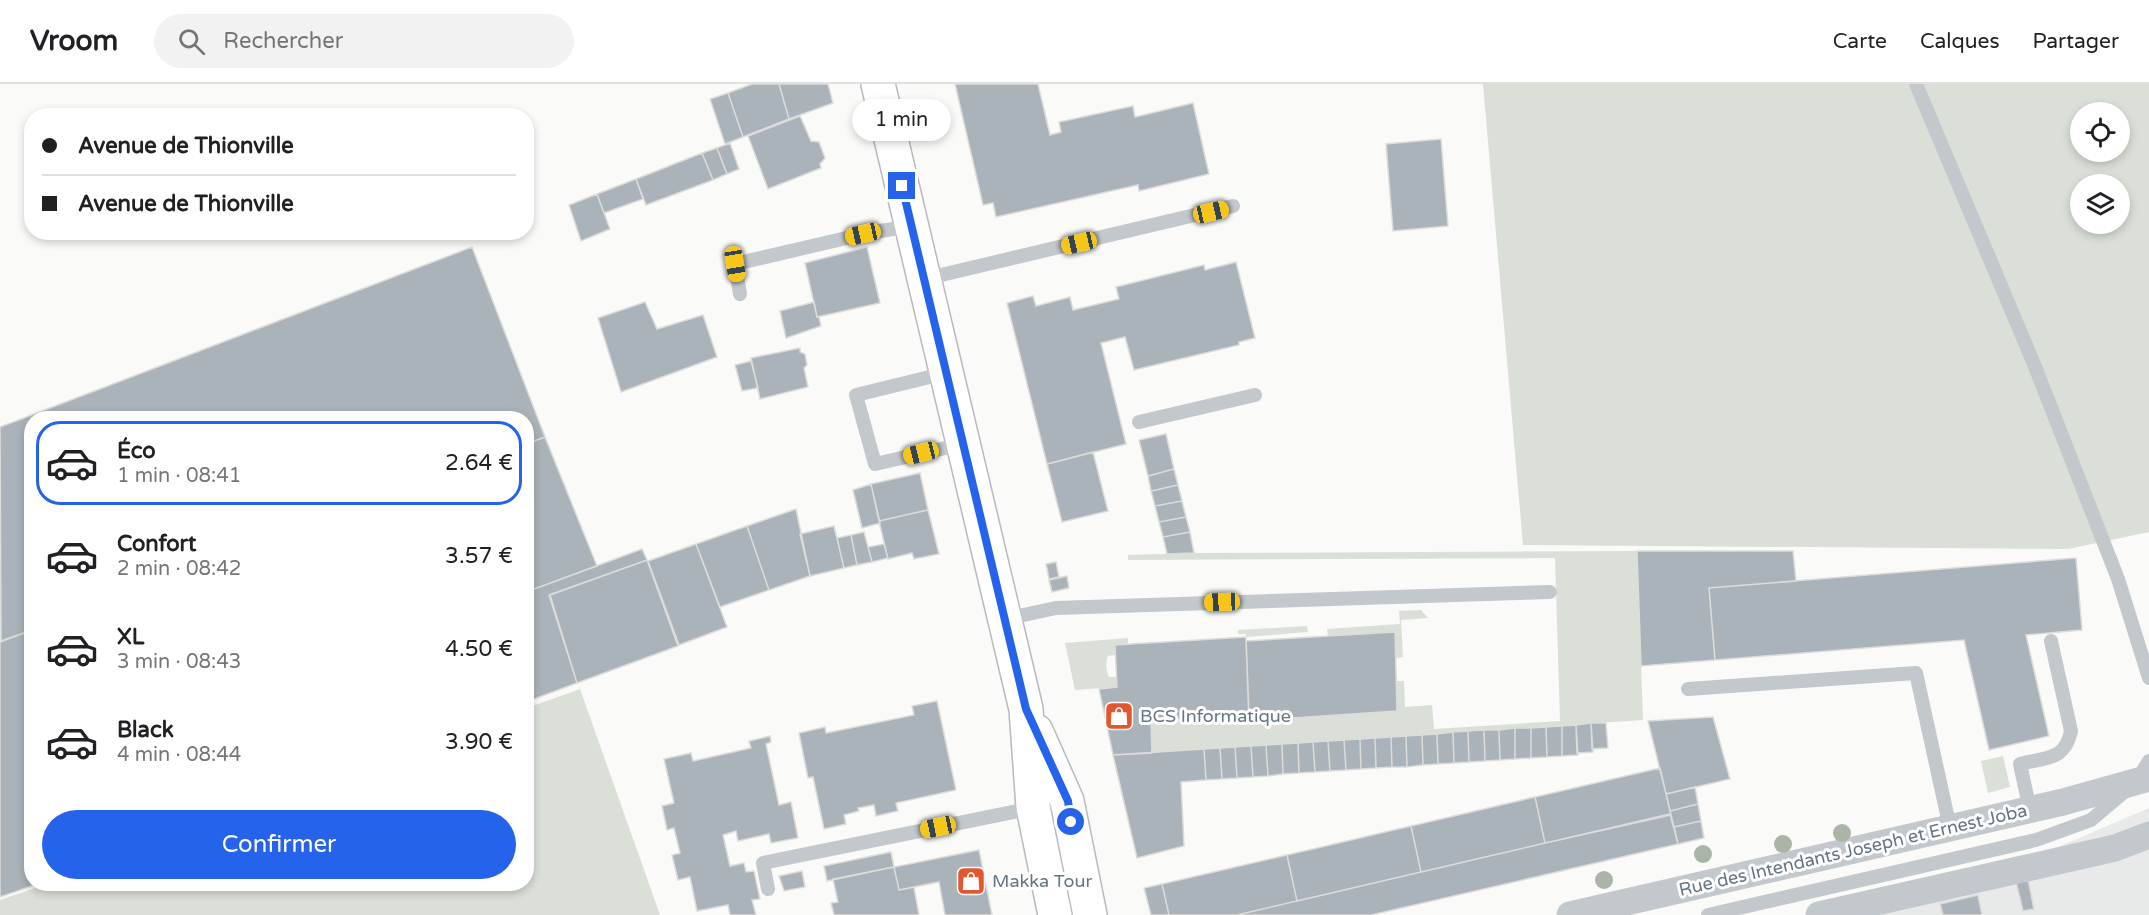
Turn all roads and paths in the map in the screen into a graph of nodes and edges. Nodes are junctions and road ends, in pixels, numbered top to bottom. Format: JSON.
{"nodes":[{"id":1,"x":878,"y":84,"type":"edge"},
{"id":2,"x":1916,"y":84,"type":"edge"},
{"id":3,"x":1233,"y":206,"type":"dead end"},
{"id":4,"x":912,"y":226,"type":"junction"},
{"id":5,"x":924,"y":279,"type":"junction"},
{"id":6,"x":740,"y":294,"type":"dead end"},
{"id":7,"x":946,"y":373,"type":"junction"},
{"id":8,"x":1255,"y":395,"type":"dead end"},
{"id":9,"x":1139,"y":422,"type":"dead end"},
{"id":10,"x":963,"y":444,"type":"junction"},
{"id":11,"x":1550,"y":592,"type":"dead end"},
{"id":12,"x":1005,"y":619,"type":"junction"},
{"id":13,"x":2051,"y":641,"type":"dead end"},
{"id":14,"x":2149,"y":678,"type":"edge"},
{"id":15,"x":1688,"y":689,"type":"dead end"},
{"id":16,"x":1026,"y":709,"type":"junction"},
{"id":17,"x":2145,"y":774,"type":"edge"},
{"id":18,"x":1068,"y":801,"type":"junction"},
{"id":19,"x":1034,"y":807,"type":"junction"},
{"id":20,"x":2030,"y":810,"type":"junction"},
{"id":21,"x":1950,"y":828,"type":"junction"},
{"id":22,"x":2149,"y":835,"type":"edge"},
{"id":23,"x":768,"y":889,"type":"dead end"},
{"id":24,"x":1055,"y":915,"type":"edge"},
{"id":25,"x":1090,"y":915,"type":"edge"},
{"id":26,"x":1570,"y":915,"type":"edge"},
{"id":27,"x":1708,"y":915,"type":"edge"},
{"id":28,"x":1822,"y":915,"type":"edge"}],
"edges":[{"from":1,"to":4,"type":"main road"},
{"from":2,"to":14,"type":"lane"},
{"from":3,"to":5,"type":"lane"},
{"from":4,"to":5,"type":"main road"},
{"from":4,"to":6,"type":"lane"},
{"from":5,"to":7,"type":"main road"},
{"from":7,"to":10,"type":"main road"},
{"from":7,"to":10,"type":"lane"},
{"from":8,"to":9,"type":"lane"},
{"from":10,"to":12,"type":"main road"},
{"from":11,"to":12,"type":"lane"},
{"from":12,"to":16,"type":"main road"},
{"from":13,"to":20,"type":"lane"},
{"from":15,"to":21,"type":"lane"},
{"from":16,"to":18,"type":"main road"},
{"from":16,"to":19,"type":"main road"},
{"from":17,"to":20,"type":"street","name":"Rue des Intendants Joseph et Ernest Joba"},
{"from":17,"to":27,"type":"lane","name":"Rue des Intendants Joseph et Ernest Joba"},
{"from":18,"to":19,"type":"lane"},
{"from":18,"to":25,"type":"main road"},
{"from":19,"to":23,"type":"lane"},
{"from":19,"to":24,"type":"main road"},
{"from":20,"to":21,"type":"street","name":"Rue des Intendants Joseph et Ernest Joba"},
{"from":21,"to":26,"type":"street","name":"Rue des Intendants Joseph et Ernest Joba"},
{"from":22,"to":28,"type":"street"}]}
